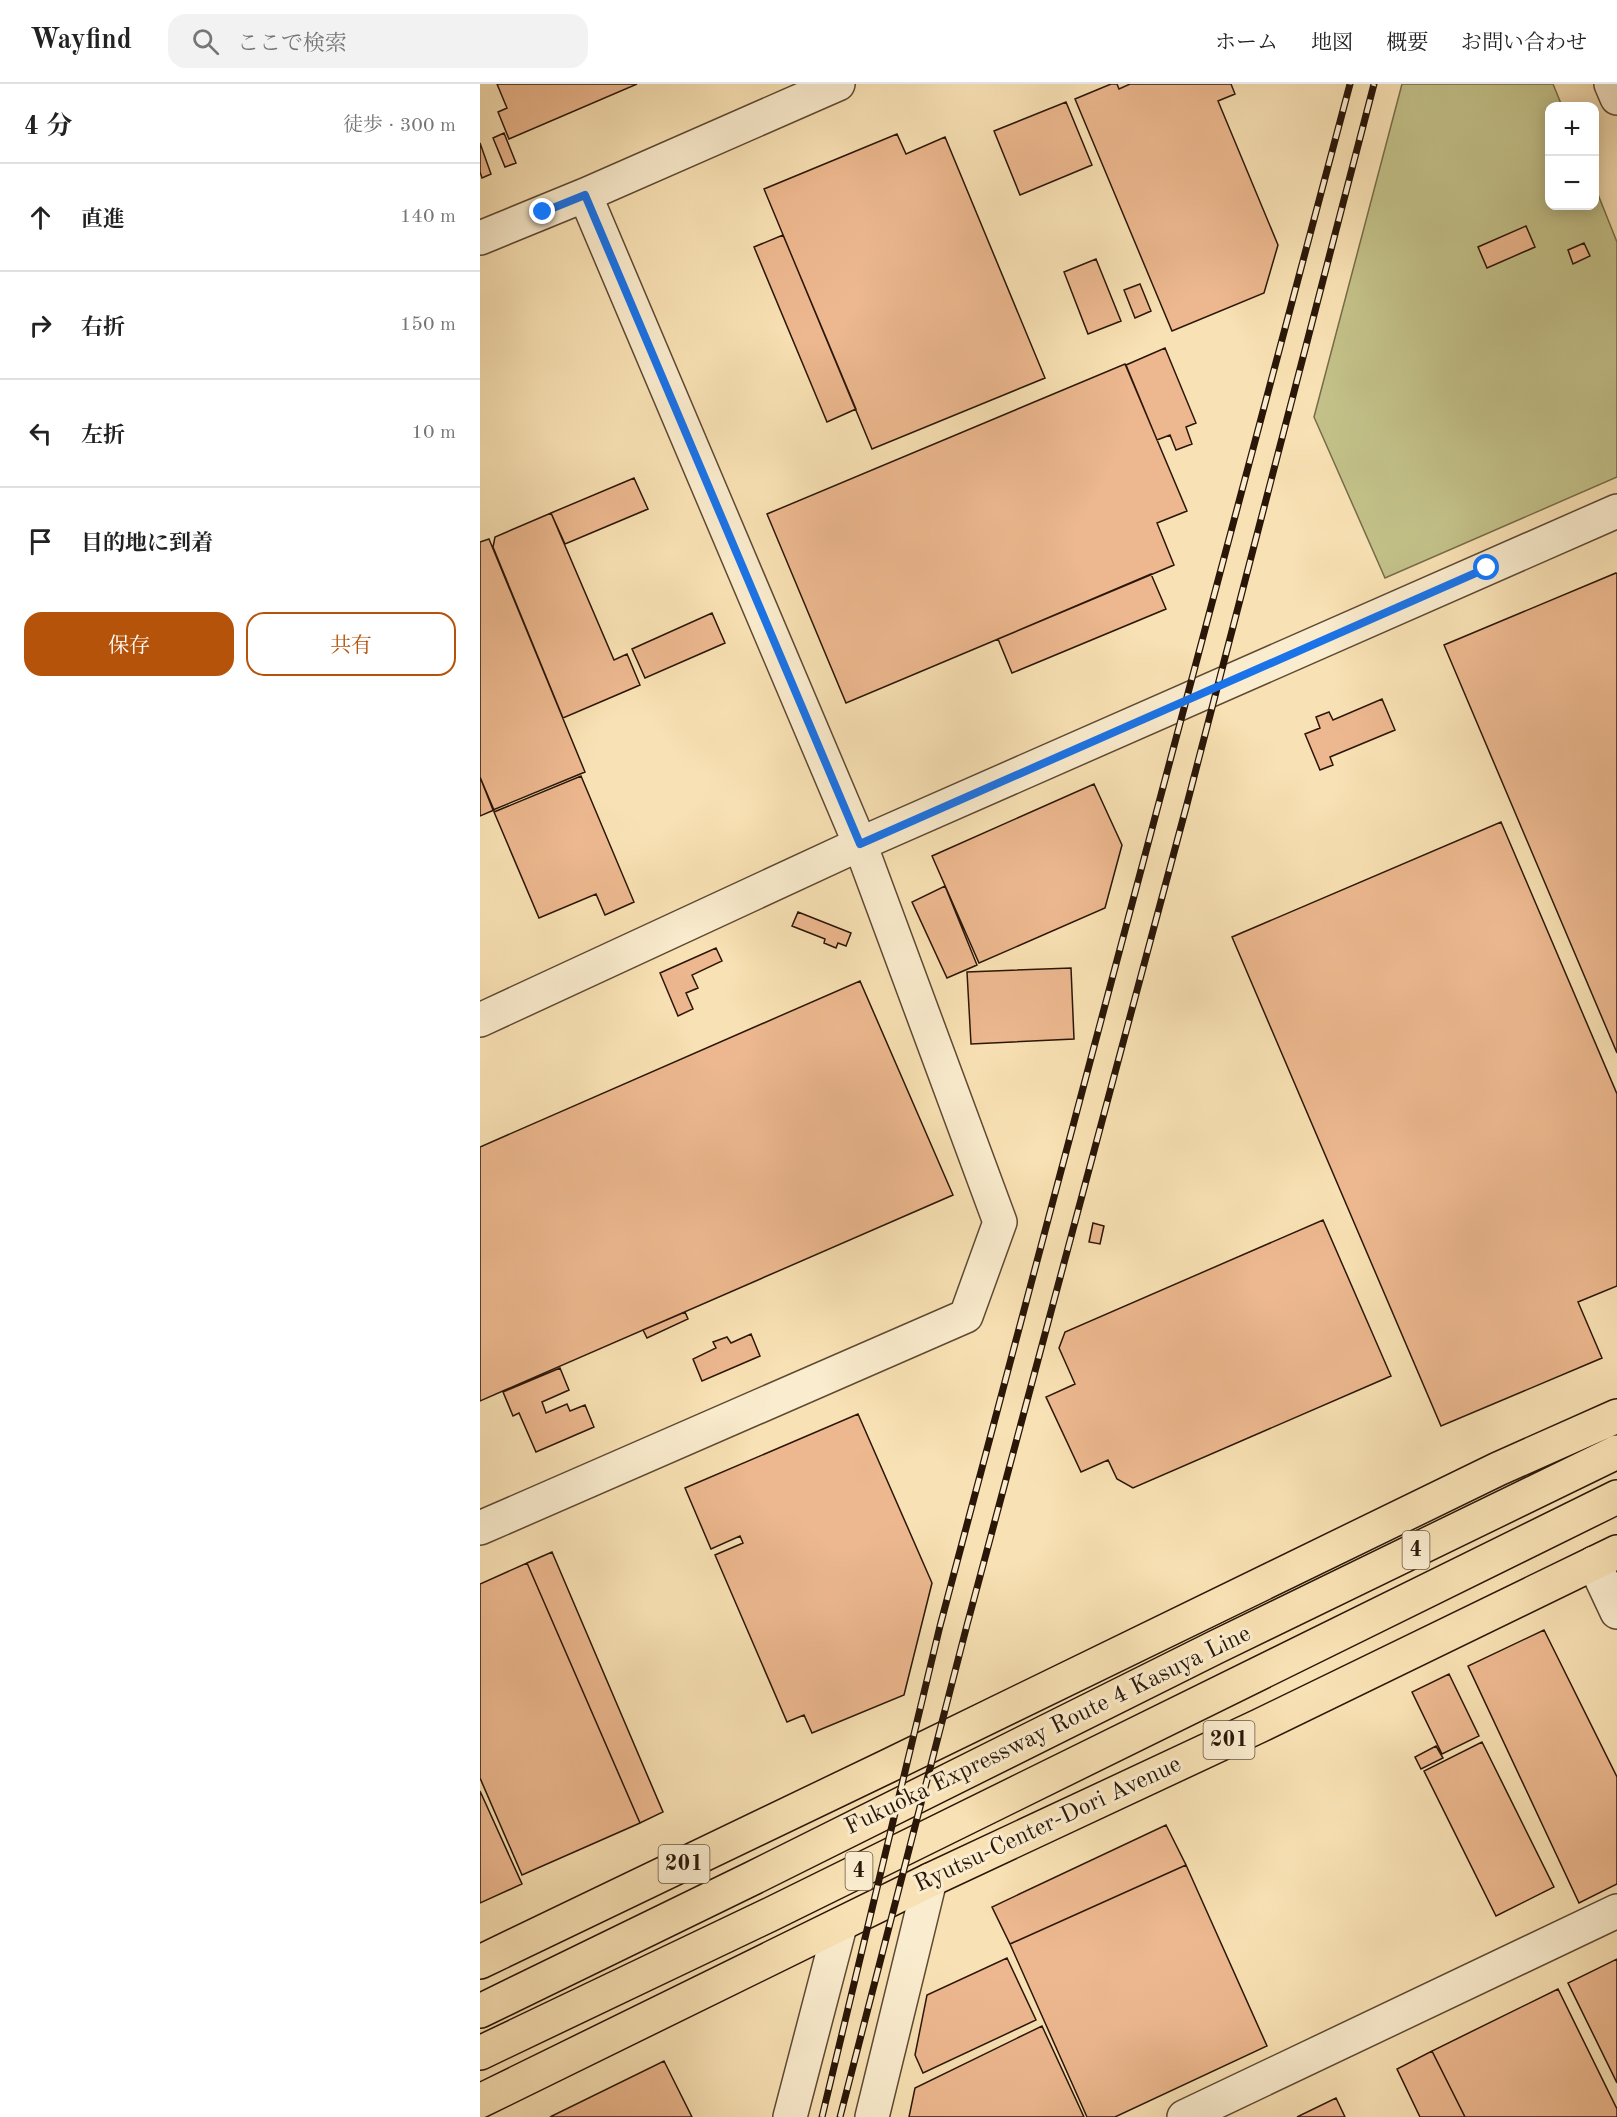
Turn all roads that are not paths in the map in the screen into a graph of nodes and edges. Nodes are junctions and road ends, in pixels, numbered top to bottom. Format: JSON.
{"nodes":[{"id":1,"x":838,"y":84,"type":"edge"},
{"id":2,"x":1611,"y":84,"type":"edge"},
{"id":3,"x":1617,"y":98,"type":"edge"},
{"id":4,"x":585,"y":195,"type":"junction"},
{"id":5,"x":480,"y":238,"type":"edge"},
{"id":6,"x":1617,"y":511,"type":"edge"},
{"id":7,"x":860,"y":844,"type":"junction"},
{"id":8,"x":480,"y":1020,"type":"edge"},
{"id":9,"x":1617,"y":1416,"type":"edge"},
{"id":10,"x":1617,"y":1452,"type":"edge"},
{"id":11,"x":1617,"y":1497,"type":"edge"},
{"id":12,"x":480,"y":1528,"type":"edge"},
{"id":13,"x":1606,"y":1557,"type":"edge"},
{"id":14,"x":1617,"y":1612,"type":"edge"},
{"id":15,"x":930,"y":1880,"type":"junction"},
{"id":16,"x":1617,"y":1911,"type":"edge"},
{"id":17,"x":840,"y":1926,"type":"junction"},
{"id":18,"x":480,"y":1962,"type":"edge"},
{"id":19,"x":480,"y":2010,"type":"edge"},
{"id":20,"x":480,"y":2053,"type":"edge"},
{"id":21,"x":480,"y":2101,"type":"edge"},
{"id":22,"x":790,"y":2117,"type":"edge"},
{"id":23,"x":872,"y":2117,"type":"edge"},
{"id":24,"x":1184,"y":2117,"type":"edge"}],
"edges":[{"from":1,"to":4,"type":"street"},
{"from":2,"to":3,"type":"street"},
{"from":4,"to":5,"type":"street"},
{"from":4,"to":7,"type":"street"},
{"from":6,"to":7,"type":"street"},
{"from":7,"to":8,"type":"street"},
{"from":7,"to":12,"type":"street"},
{"from":9,"to":18,"type":"highway","number":"201"},
{"from":10,"to":19,"type":"highway","name":"Fukuoka Expressway Route 4 Kasuya Line","number":"4"},
{"from":11,"to":20,"type":"highway","name":"Fukuoka Expressway Route 4 Kasuya Line","number":"4"},
{"from":13,"to":14,"type":"street"},
{"from":13,"to":15,"type":"highway","name":"Ryutsu-Center-Dori Avenue","number":"201"},
{"from":15,"to":17,"type":"highway","name":"Ryutsu-Center-Dori Avenue","number":"201"},
{"from":15,"to":23,"type":"street"},
{"from":16,"to":24,"type":"street"},
{"from":17,"to":21,"type":"highway","name":"Ryutsu-Center-Dori Avenue","number":"201"},
{"from":17,"to":22,"type":"street"}]}
